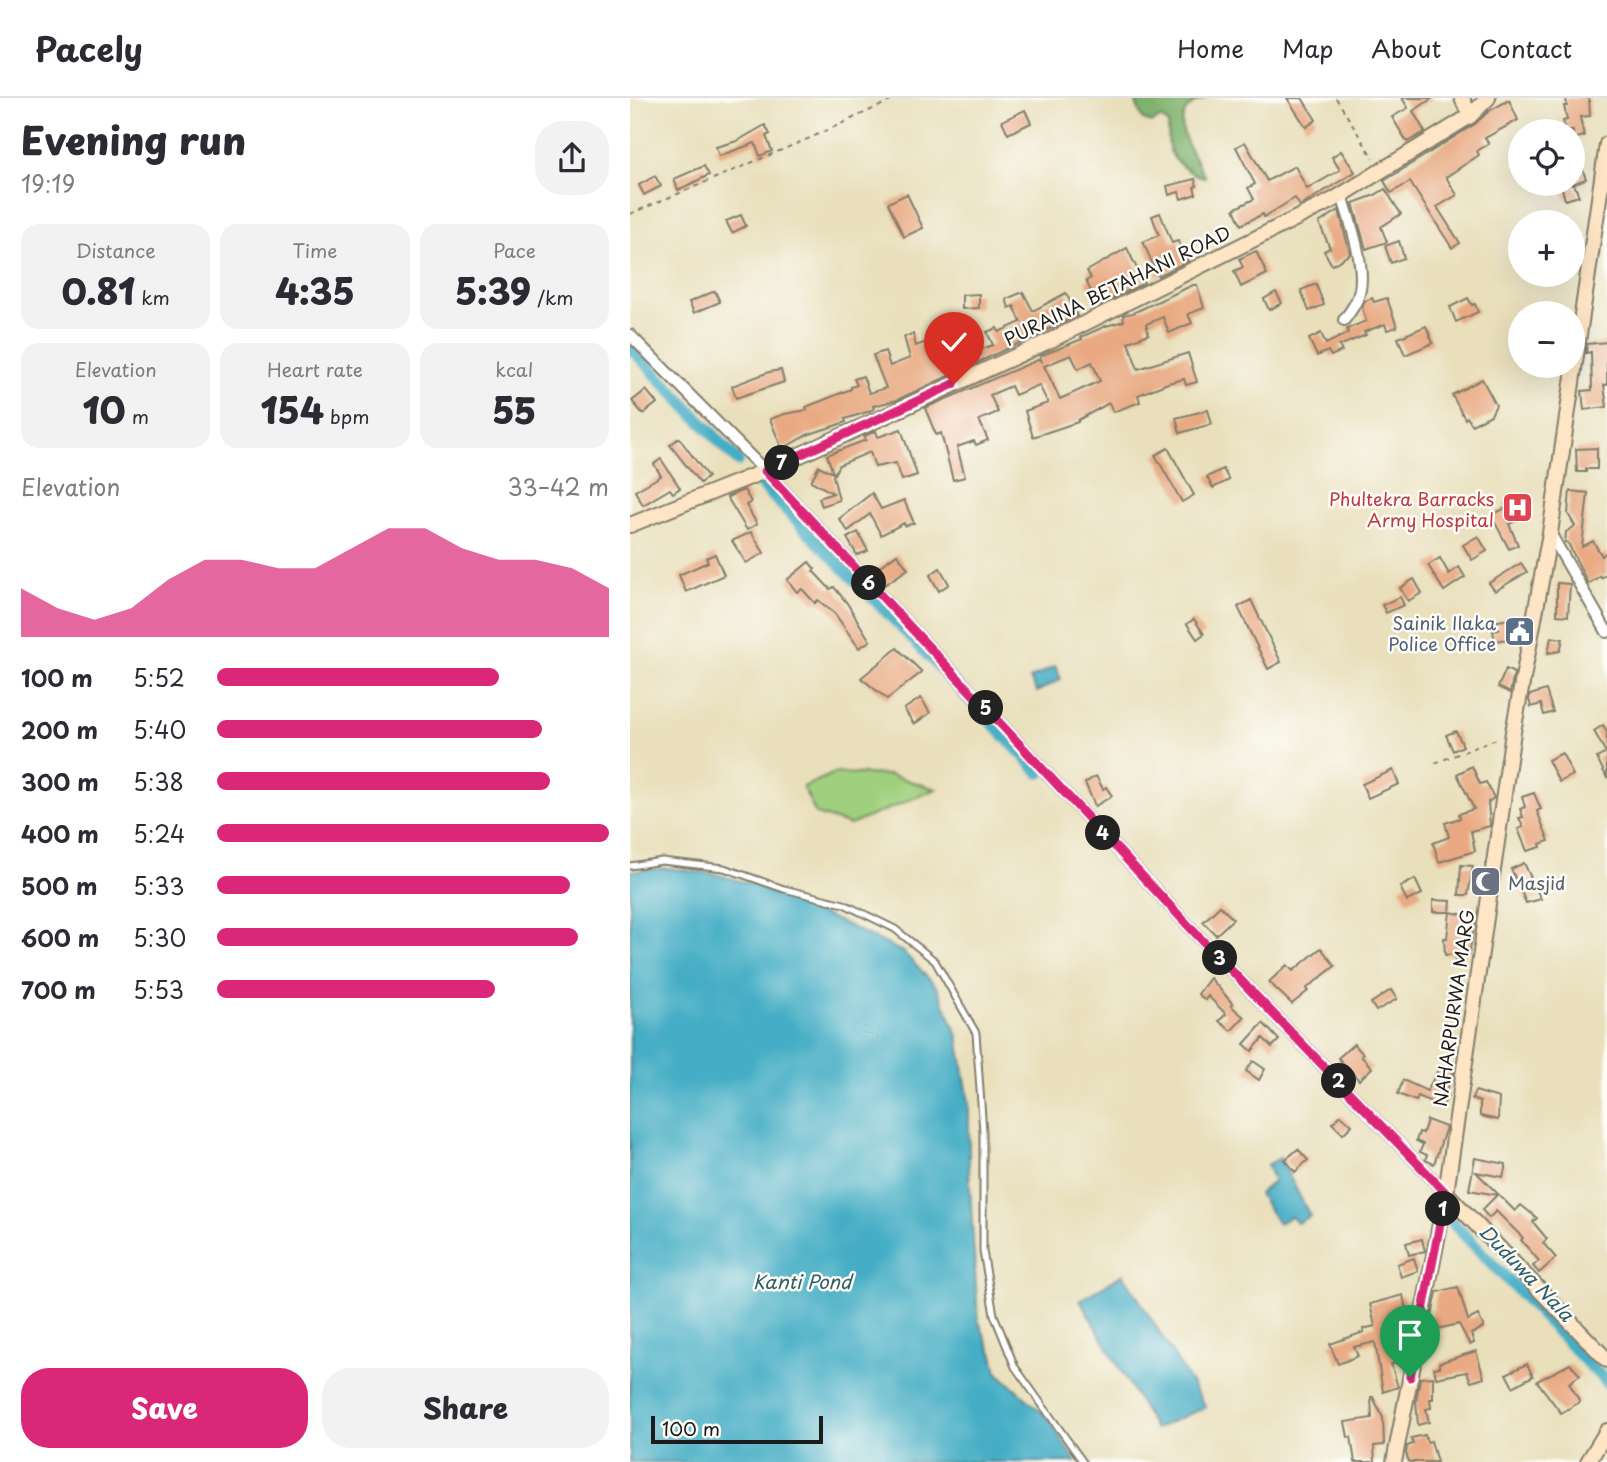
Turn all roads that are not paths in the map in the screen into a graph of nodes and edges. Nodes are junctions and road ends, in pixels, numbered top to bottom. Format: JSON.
{"nodes":[{"id":1,"x":1462,"y":98,"type":"edge"},
{"id":2,"x":1488,"y":98,"type":"edge"},
{"id":3,"x":1470,"y":116,"type":"junction"},
{"id":4,"x":1607,"y":144,"type":"edge"},
{"id":5,"x":1342,"y":195,"type":"junction"},
{"id":6,"x":1344,"y":320,"type":"dead end"},
{"id":7,"x":630,"y":335,"type":"edge"},
{"id":8,"x":765,"y":471,"type":"junction"},
{"id":9,"x":630,"y":525,"type":"edge"},
{"id":10,"x":1550,"y":533,"type":"junction"},
{"id":11,"x":1607,"y":632,"type":"edge"},
{"id":12,"x":630,"y":866,"type":"edge"},
{"id":13,"x":1446,"y":1193,"type":"junction"},
{"id":14,"x":1607,"y":1360,"type":"edge"},
{"id":15,"x":1607,"y":1431,"type":"edge"},
{"id":16,"x":1083,"y":1462,"type":"edge"},
{"id":17,"x":1394,"y":1462,"type":"edge"},
{"id":18,"x":1588,"y":1462,"type":"edge"}],
"edges":[{"from":1,"to":3,"type":"main road"},
{"from":2,"to":3,"type":"main road","name":"PURAINA BETAHANI ROAD"},
{"from":3,"to":5,"type":"main road","name":"PURAINA BETAHANI ROAD"},
{"from":4,"to":10,"type":"main road","name":"NAHARPURWA MARG"},
{"from":5,"to":6,"type":"street"},
{"from":5,"to":8,"type":"main road","name":"PURAINA BETAHANI ROAD"},
{"from":7,"to":8,"type":"street"},
{"from":8,"to":9,"type":"main road","name":"PURAINA BETAHANI ROAD"},
{"from":8,"to":13,"type":"street"},
{"from":10,"to":11,"type":"street"},
{"from":10,"to":13,"type":"main road","name":"NAHARPURWA MARG"},
{"from":12,"to":16,"type":"lane"},
{"from":13,"to":14,"type":"main road"},
{"from":13,"to":17,"type":"main road","name":"NAHARPURWA MARG"},
{"from":15,"to":18,"type":"main road"}]}
